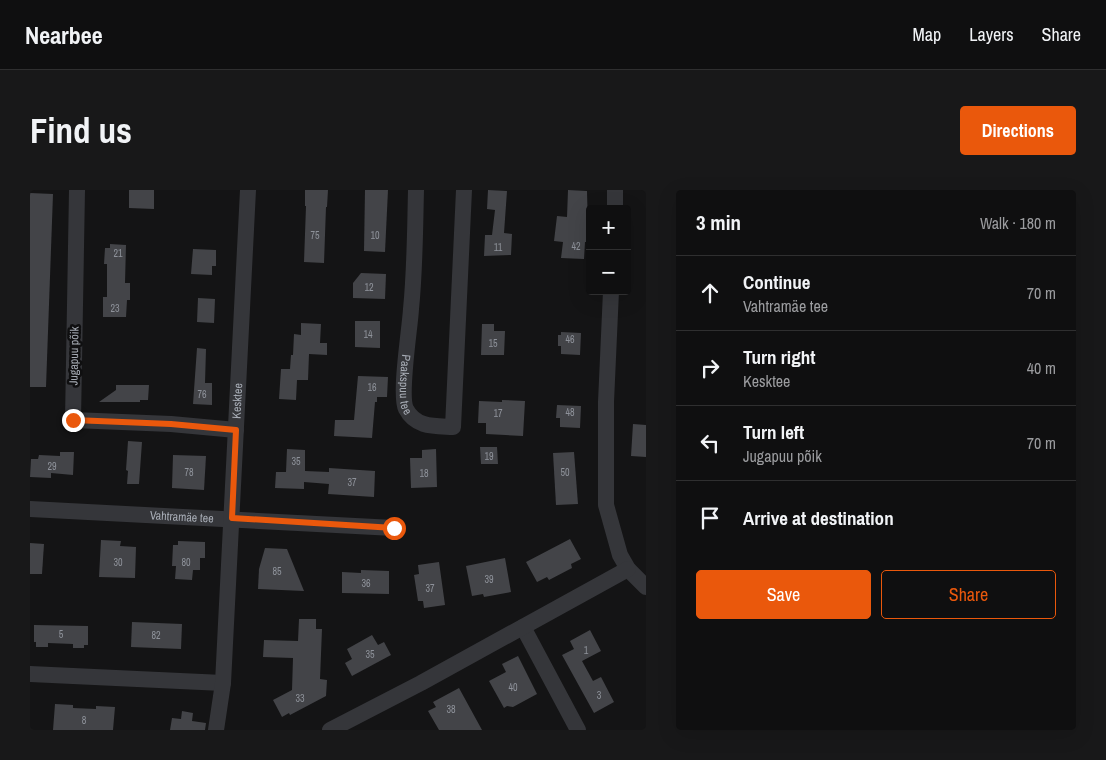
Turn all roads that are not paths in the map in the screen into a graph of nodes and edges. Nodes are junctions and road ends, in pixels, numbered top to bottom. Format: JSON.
{"nodes":[{"id":1,"x":77,"y":190,"type":"edge"},
{"id":2,"x":248,"y":190,"type":"edge"},
{"id":3,"x":416,"y":190,"type":"edge"},
{"id":4,"x":464,"y":190,"type":"edge"},
{"id":5,"x":615,"y":190,"type":"edge"},
{"id":6,"x":615,"y":205,"type":"edge"},
{"id":7,"x":611,"y":295,"type":"edge"},
{"id":8,"x":236,"y":430,"type":"junction"},
{"id":9,"x":30,"y":508,"type":"edge"},
{"id":10,"x":232,"y":518,"type":"junction"},
{"id":11,"x":394,"y":528,"type":"dead end"},
{"id":12,"x":628,"y":570,"type":"junction"},
{"id":13,"x":646,"y":587,"type":"edge"},
{"id":14,"x":523,"y":627,"type":"junction"},
{"id":15,"x":30,"y":674,"type":"edge"},
{"id":16,"x":222,"y":684,"type":"junction"},
{"id":17,"x":216,"y":730,"type":"edge"},
{"id":18,"x":330,"y":730,"type":"edge"},
{"id":19,"x":578,"y":730,"type":"edge"}],
"edges":[{"from":1,"to":8,"type":"street","name":"Jugapuu põik"},
{"from":2,"to":8,"type":"street","name":"Kesktee"},
{"from":3,"to":4,"type":"street","name":"Paakspuu tee"},
{"from":5,"to":6,"type":"street"},
{"from":7,"to":12,"type":"street"},
{"from":8,"to":10,"type":"street","name":"Kesktee"},
{"from":9,"to":10,"type":"street","name":"Vahtramäe tee"},
{"from":10,"to":11,"type":"street","name":"Vahtramäe tee"},
{"from":10,"to":16,"type":"street","name":"Kesktee"},
{"from":12,"to":13,"type":"street"},
{"from":12,"to":14,"type":"street"},
{"from":14,"to":18,"type":"street"},
{"from":14,"to":19,"type":"street"},
{"from":15,"to":16,"type":"street"},
{"from":16,"to":17,"type":"street","name":"Kesktee"}]}
